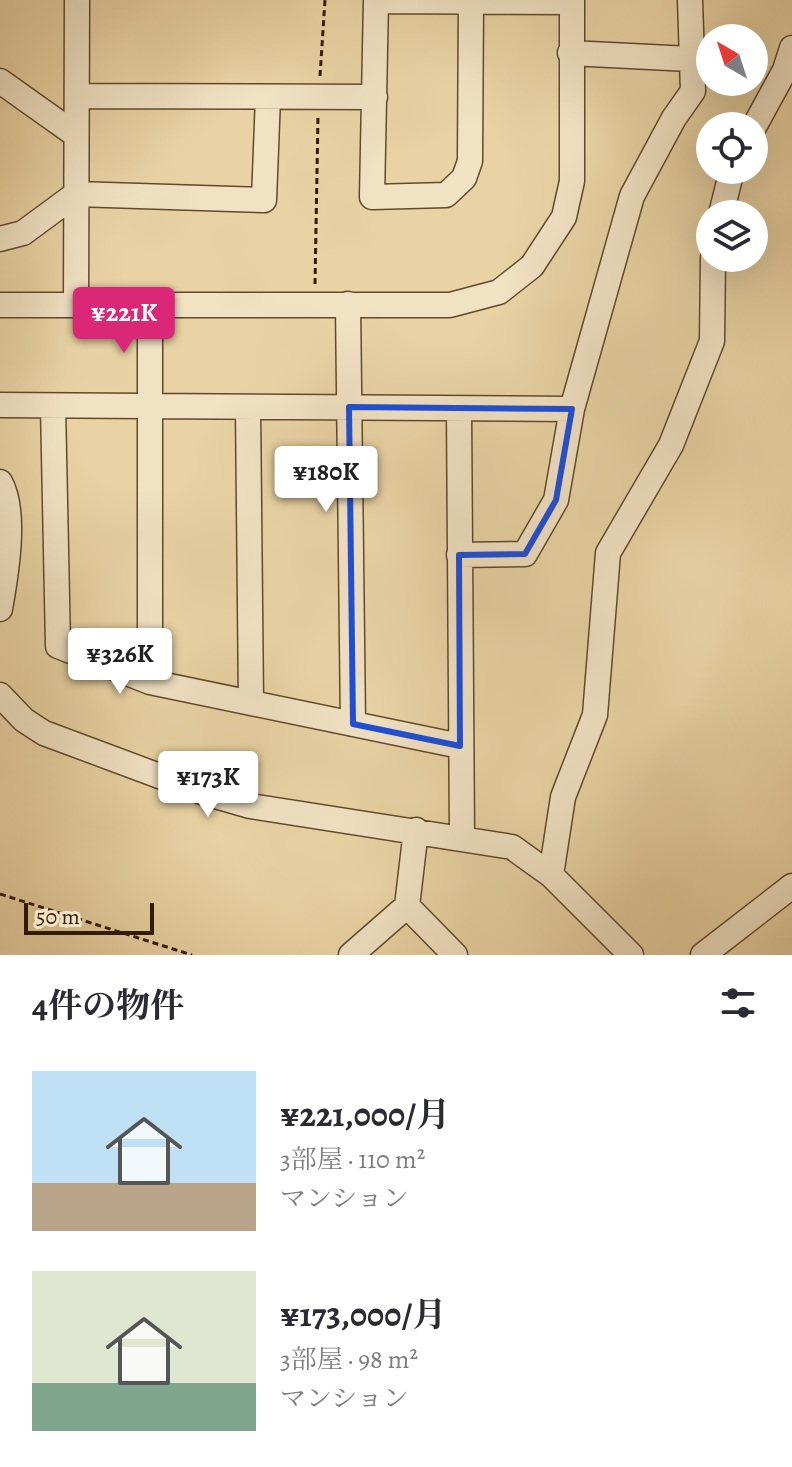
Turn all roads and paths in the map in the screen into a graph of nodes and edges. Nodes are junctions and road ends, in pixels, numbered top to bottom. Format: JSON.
{"nodes":[{"id":1,"x":77,"y":0,"type":"edge"},
{"id":2,"x":325,"y":0,"type":"edge"},
{"id":3,"x":376,"y":0,"type":"edge"},
{"id":4,"x":690,"y":0,"type":"edge"},
{"id":5,"x":471,"y":1,"type":"edge"},
{"id":6,"x":572,"y":1,"type":"edge"},
{"id":7,"x":792,"y":48,"type":"edge"},
{"id":8,"x":570,"y":53,"type":"junction"},
{"id":9,"x":690,"y":59,"type":"junction"},
{"id":10,"x":0,"y":81,"type":"edge"},
{"id":11,"x":77,"y":96,"type":"junction"},
{"id":12,"x":268,"y":97,"type":"junction"},
{"id":13,"x":318,"y":97,"type":"junction"},
{"id":14,"x":375,"y":97,"type":"junction"},
{"id":15,"x":762,"y":112,"type":"edge"},
{"id":16,"x":76,"y":135,"type":"junction"},
{"id":17,"x":76,"y":194,"type":"junction"},
{"id":18,"x":0,"y":239,"type":"edge"},
{"id":19,"x":713,"y":272,"type":"edge"},
{"id":20,"x":76,"y":304,"type":"junction"},
{"id":21,"x":150,"y":304,"type":"junction"},
{"id":22,"x":314,"y":304,"type":"junction"},
{"id":23,"x":348,"y":304,"type":"junction"},
{"id":24,"x":0,"y":305,"type":"edge"},
{"id":25,"x":0,"y":405,"type":"edge"},
{"id":26,"x":53,"y":406,"type":"junction"},
{"id":27,"x":147,"y":406,"type":"junction"},
{"id":28,"x":248,"y":407,"type":"junction"},
{"id":29,"x":349,"y":407,"type":"junction"},
{"id":30,"x":459,"y":409,"type":"junction"},
{"id":31,"x":572,"y":409,"type":"junction"},
{"id":32,"x":0,"y":482,"type":"edge"},
{"id":33,"x":459,"y":555,"type":"junction"},
{"id":34,"x":0,"y":609,"type":"edge"},
{"id":35,"x":150,"y":682,"type":"junction"},
{"id":36,"x":0,"y":695,"type":"edge"},
{"id":37,"x":251,"y":703,"type":"junction"},
{"id":38,"x":353,"y":724,"type":"junction"},
{"id":39,"x":460,"y":746,"type":"junction"},
{"id":40,"x":416,"y":830,"type":"junction"},
{"id":41,"x":462,"y":836,"type":"junction"},
{"id":42,"x":551,"y":875,"type":"junction"},
{"id":43,"x":792,"y":886,"type":"edge"},
{"id":44,"x":0,"y":894,"type":"edge"},
{"id":45,"x":407,"y":906,"type":"junction"},
{"id":46,"x":192,"y":955,"type":"edge"},
{"id":47,"x":351,"y":955,"type":"edge"},
{"id":48,"x":455,"y":955,"type":"edge"},
{"id":49,"x":631,"y":955,"type":"edge"},
{"id":50,"x":703,"y":955,"type":"edge"}],
"edges":[{"from":1,"to":11,"type":"street"},
{"from":2,"to":13,"type":"path"},
{"from":3,"to":5,"type":"street"},
{"from":3,"to":14,"type":"street"},
{"from":4,"to":9,"type":"street"},
{"from":5,"to":6,"type":"street"},
{"from":5,"to":14,"type":"street"},
{"from":6,"to":8,"type":"street"},
{"from":7,"to":15,"type":"street"},
{"from":8,"to":9,"type":"street"},
{"from":8,"to":23,"type":"street"},
{"from":9,"to":31,"type":"street"},
{"from":10,"to":16,"type":"street"},
{"from":11,"to":12,"type":"street"},
{"from":11,"to":16,"type":"street"},
{"from":12,"to":13,"type":"street"},
{"from":12,"to":17,"type":"street"},
{"from":13,"to":14,"type":"street"},
{"from":13,"to":22,"type":"path"},
{"from":16,"to":17,"type":"street"},
{"from":17,"to":18,"type":"street"},
{"from":17,"to":20,"type":"street"},
{"from":19,"to":42,"type":"street"},
{"from":20,"to":21,"type":"street"},
{"from":20,"to":24,"type":"street"},
{"from":21,"to":22,"type":"street"},
{"from":21,"to":27,"type":"street"},
{"from":22,"to":23,"type":"street"},
{"from":23,"to":29,"type":"street"},
{"from":25,"to":26,"type":"street"},
{"from":26,"to":27,"type":"street"},
{"from":26,"to":35,"type":"street"},
{"from":27,"to":28,"type":"street"},
{"from":27,"to":35,"type":"street"},
{"from":28,"to":29,"type":"street"},
{"from":28,"to":37,"type":"street"},
{"from":29,"to":30,"type":"street"},
{"from":29,"to":38,"type":"street"},
{"from":30,"to":31,"type":"street"},
{"from":30,"to":33,"type":"street"},
{"from":31,"to":33,"type":"street"},
{"from":32,"to":34,"type":"street"},
{"from":33,"to":39,"type":"street"},
{"from":35,"to":37,"type":"street"},
{"from":36,"to":40,"type":"street"},
{"from":37,"to":38,"type":"street"},
{"from":38,"to":39,"type":"street"},
{"from":39,"to":41,"type":"street"},
{"from":40,"to":41,"type":"street"},
{"from":40,"to":45,"type":"street"},
{"from":41,"to":42,"type":"street"},
{"from":42,"to":49,"type":"street"},
{"from":43,"to":50,"type":"street"},
{"from":44,"to":46,"type":"path"},
{"from":45,"to":47,"type":"street"},
{"from":45,"to":48,"type":"street"}]}
